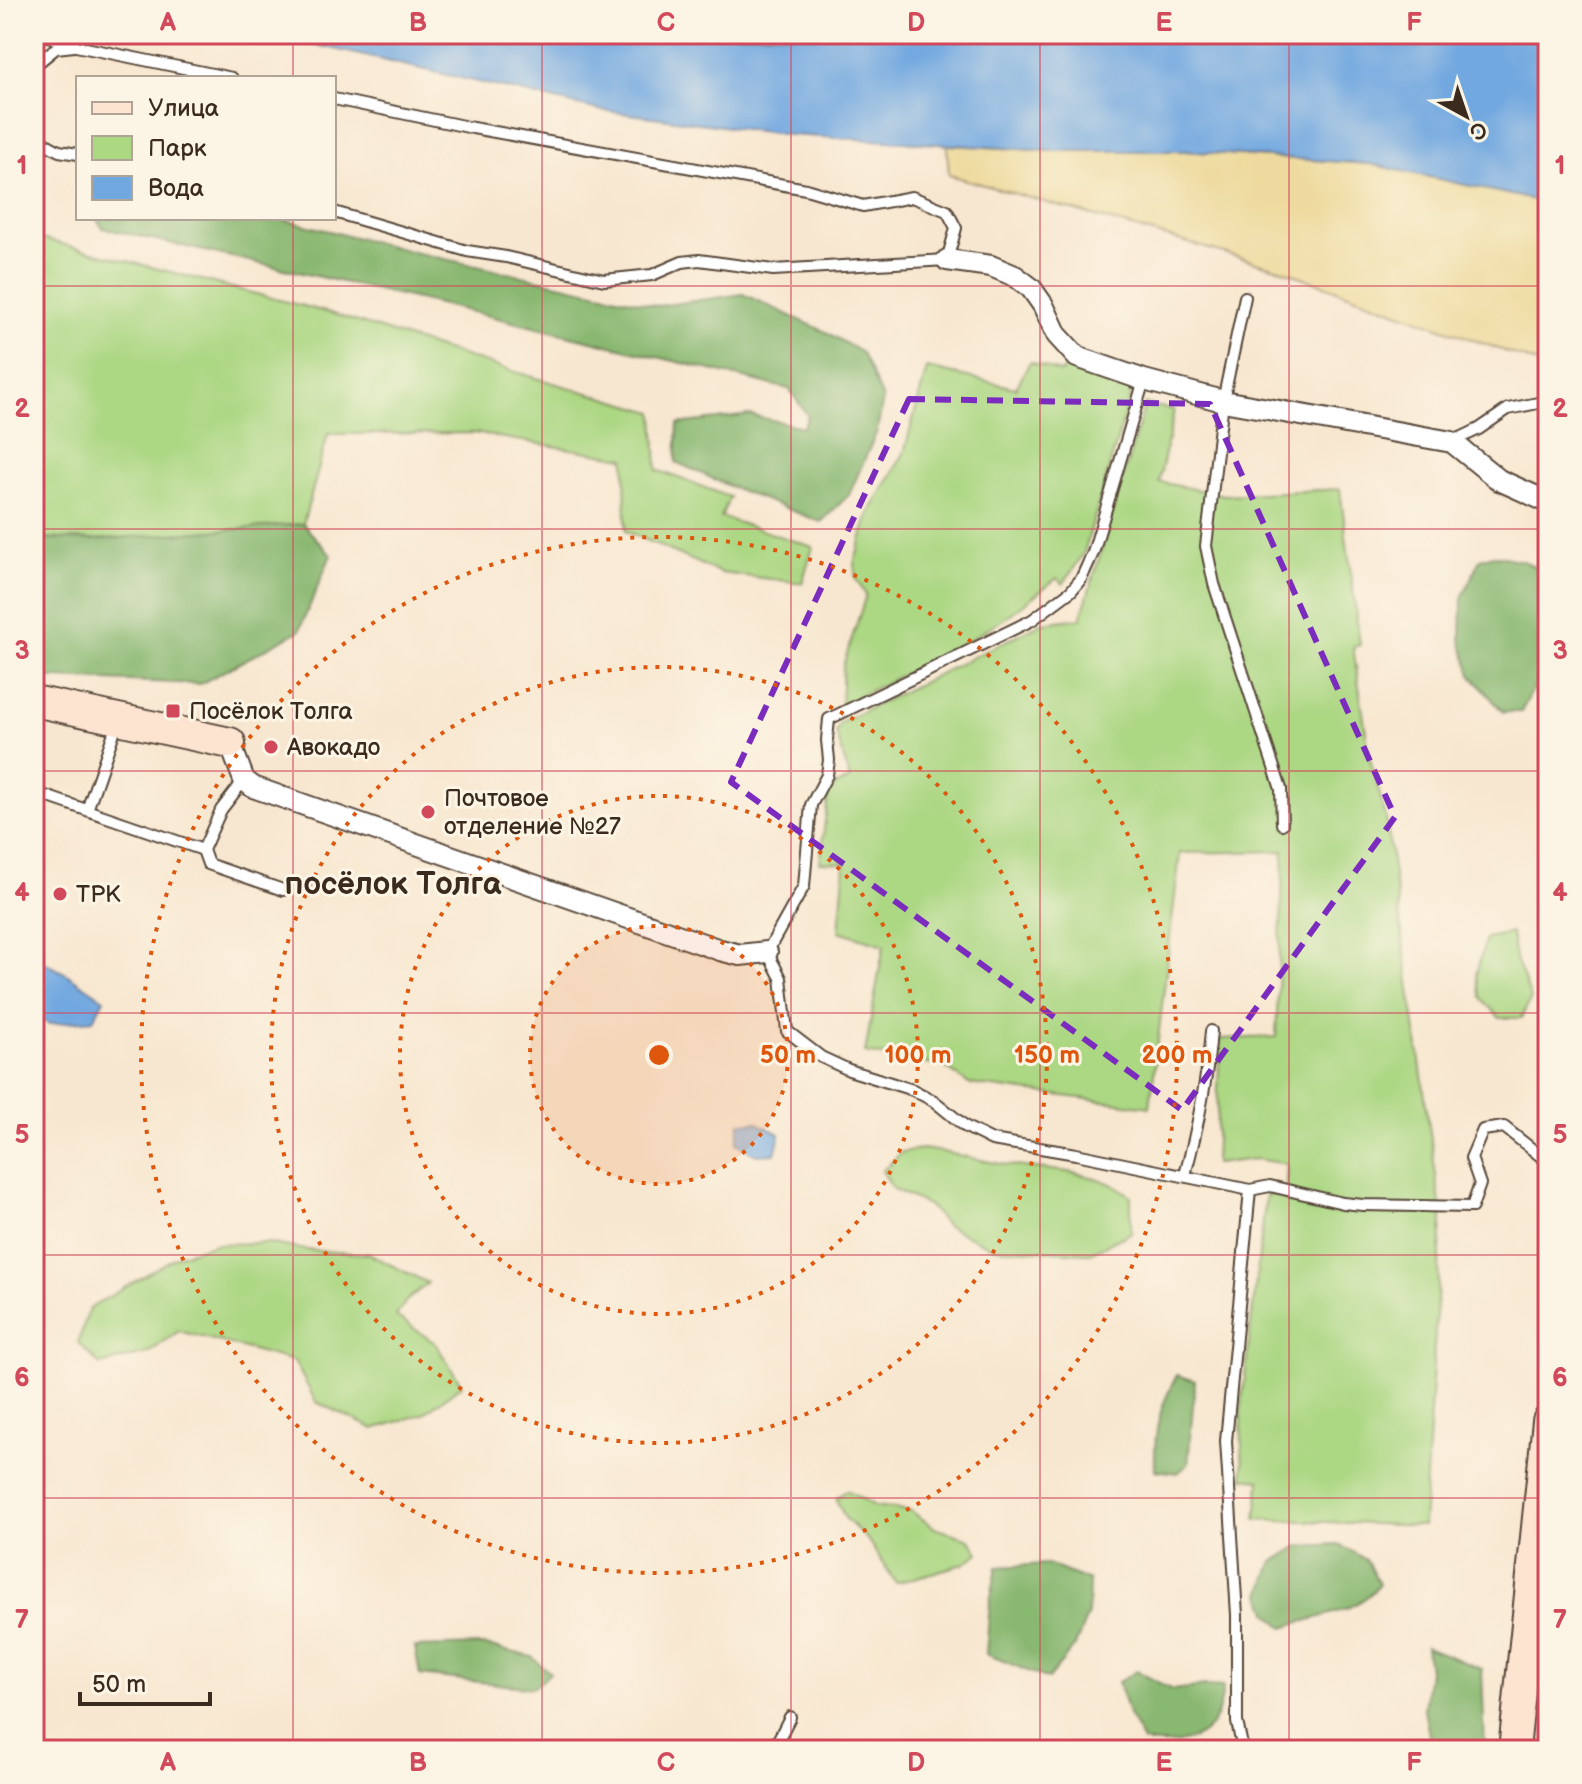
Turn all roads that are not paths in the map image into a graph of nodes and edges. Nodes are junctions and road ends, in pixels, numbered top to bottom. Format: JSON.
{"nodes":[{"id":1,"x":34,"y":35,"type":"edge"},
{"id":2,"x":76,"y":46,"type":"junction"},
{"id":3,"x":34,"y":66,"type":"edge"},
{"id":4,"x":222,"y":76,"type":"edge"},
{"id":5,"x":336,"y":99,"type":"edge"},
{"id":6,"x":34,"y":137,"type":"edge"},
{"id":7,"x":76,"y":154,"type":"edge"},
{"id":8,"x":336,"y":213,"type":"edge"},
{"id":9,"x":947,"y":260,"type":"junction"},
{"id":10,"x":1245,"y":297,"type":"dead end"},
{"id":11,"x":1144,"y":380,"type":"junction"},
{"id":12,"x":1223,"y":401,"type":"junction"},
{"id":13,"x":1548,"y":401,"type":"edge"},
{"id":14,"x":1452,"y":442,"type":"junction"},
{"id":15,"x":1548,"y":502,"type":"edge"},
{"id":16,"x":34,"y":701,"type":"edge"},
{"id":17,"x":119,"y":719,"type":"junction"},
{"id":18,"x":230,"y":743,"type":"joint"},
{"id":19,"x":244,"y":780,"type":"junction"},
{"id":20,"x":34,"y":792,"type":"edge"},
{"id":21,"x":87,"y":810,"type":"junction"},
{"id":22,"x":1282,"y":824,"type":"dead end"},
{"id":23,"x":203,"y":850,"type":"junction"},
{"id":24,"x":283,"y":890,"type":"dead end"},
{"id":25,"x":767,"y":952,"type":"junction"},
{"id":26,"x":1211,"y":1031,"type":"dead end"},
{"id":27,"x":1548,"y":1162,"type":"edge"},
{"id":28,"x":1185,"y":1175,"type":"junction"},
{"id":29,"x":1250,"y":1190,"type":"junction"},
{"id":30,"x":1548,"y":1421,"type":"edge"},
{"id":31,"x":1544,"y":1500,"type":"edge"},
{"id":32,"x":790,"y":1717,"type":"dead end"},
{"id":33,"x":773,"y":1750,"type":"edge"},
{"id":34,"x":1243,"y":1750,"type":"edge"},
{"id":35,"x":1514,"y":1750,"type":"edge"}],
"edges":[{"from":1,"to":2,"type":"lane"},
{"from":2,"to":3,"type":"lane"},
{"from":2,"to":4,"type":"lane"},
{"from":5,"to":9,"type":"lane"},
{"from":6,"to":7,"type":"lane"},
{"from":8,"to":9,"type":"lane"},
{"from":9,"to":11,"type":"street"},
{"from":10,"to":12,"type":"lane"},
{"from":11,"to":12,"type":"street"},
{"from":11,"to":25,"type":"lane"},
{"from":12,"to":14,"type":"street"},
{"from":12,"to":22,"type":"lane"},
{"from":13,"to":14,"type":"lane"},
{"from":14,"to":15,"type":"street"},
{"from":16,"to":17,"type":"street"},
{"from":17,"to":18,"type":"street"},
{"from":17,"to":21,"type":"lane"},
{"from":18,"to":19,"type":"street"},
{"from":19,"to":23,"type":"lane"},
{"from":19,"to":25,"type":"street"},
{"from":20,"to":21,"type":"lane"},
{"from":21,"to":23,"type":"lane"},
{"from":23,"to":24,"type":"lane"},
{"from":25,"to":28,"type":"lane"},
{"from":26,"to":28,"type":"lane"},
{"from":27,"to":29,"type":"lane"},
{"from":28,"to":29,"type":"lane"},
{"from":29,"to":34,"type":"lane"},
{"from":30,"to":31,"type":"street"},
{"from":31,"to":35,"type":"street"},
{"from":32,"to":33,"type":"lane"}]}
